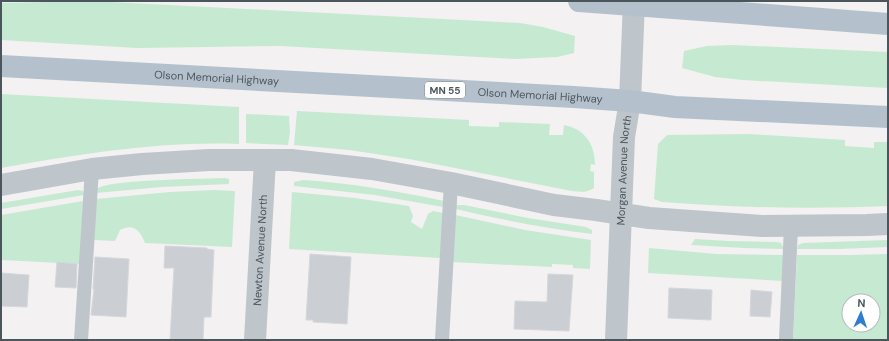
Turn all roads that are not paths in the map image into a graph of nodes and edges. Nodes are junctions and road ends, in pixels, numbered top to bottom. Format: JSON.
{"nodes":[{"id":1,"x":579,"y":1,"type":"edge"},
{"id":2,"x":634,"y":3,"type":"edge"},
{"id":3,"x":888,"y":24,"type":"edge"},
{"id":4,"x":1,"y":66,"type":"edge"},
{"id":5,"x":630,"y":101,"type":"junction"},
{"id":6,"x":888,"y":117,"type":"edge"},
{"id":7,"x":265,"y":160,"type":"junction"},
{"id":8,"x":92,"y":169,"type":"junction"},
{"id":9,"x":451,"y":183,"type":"junction"},
{"id":10,"x":1,"y":185,"type":"edge"},
{"id":11,"x":622,"y":214,"type":"junction"},
{"id":12,"x":888,"y":224,"type":"edge"},
{"id":13,"x":791,"y":226,"type":"junction"},
{"id":14,"x":81,"y":340,"type":"edge"},
{"id":15,"x":255,"y":340,"type":"edge"},
{"id":16,"x":442,"y":340,"type":"edge"},
{"id":17,"x":616,"y":340,"type":"edge"},
{"id":18,"x":786,"y":340,"type":"edge"}],
"edges":[{"from":1,"to":2,"type":"main road"},
{"from":2,"to":3,"type":"main road"},
{"from":2,"to":5,"type":"street","name":"Morgan Avenue North"},
{"from":4,"to":5,"type":"main road","name":"Olson Memorial Highway","number":"MN 55"},
{"from":5,"to":6,"type":"main road","name":"Olson Memorial Highway","number":"MN 55"},
{"from":5,"to":11,"type":"street","name":"Morgan Avenue North"},
{"from":7,"to":8,"type":"street"},
{"from":7,"to":9,"type":"street"},
{"from":7,"to":15,"type":"street","name":"Newton Avenue North"},
{"from":8,"to":10,"type":"street"},
{"from":8,"to":14,"type":"lane"},
{"from":9,"to":11,"type":"street"},
{"from":9,"to":16,"type":"lane"},
{"from":11,"to":13,"type":"street"},
{"from":11,"to":17,"type":"street","name":"Morgan Avenue North"},
{"from":12,"to":13,"type":"street"},
{"from":13,"to":18,"type":"lane"}]}
